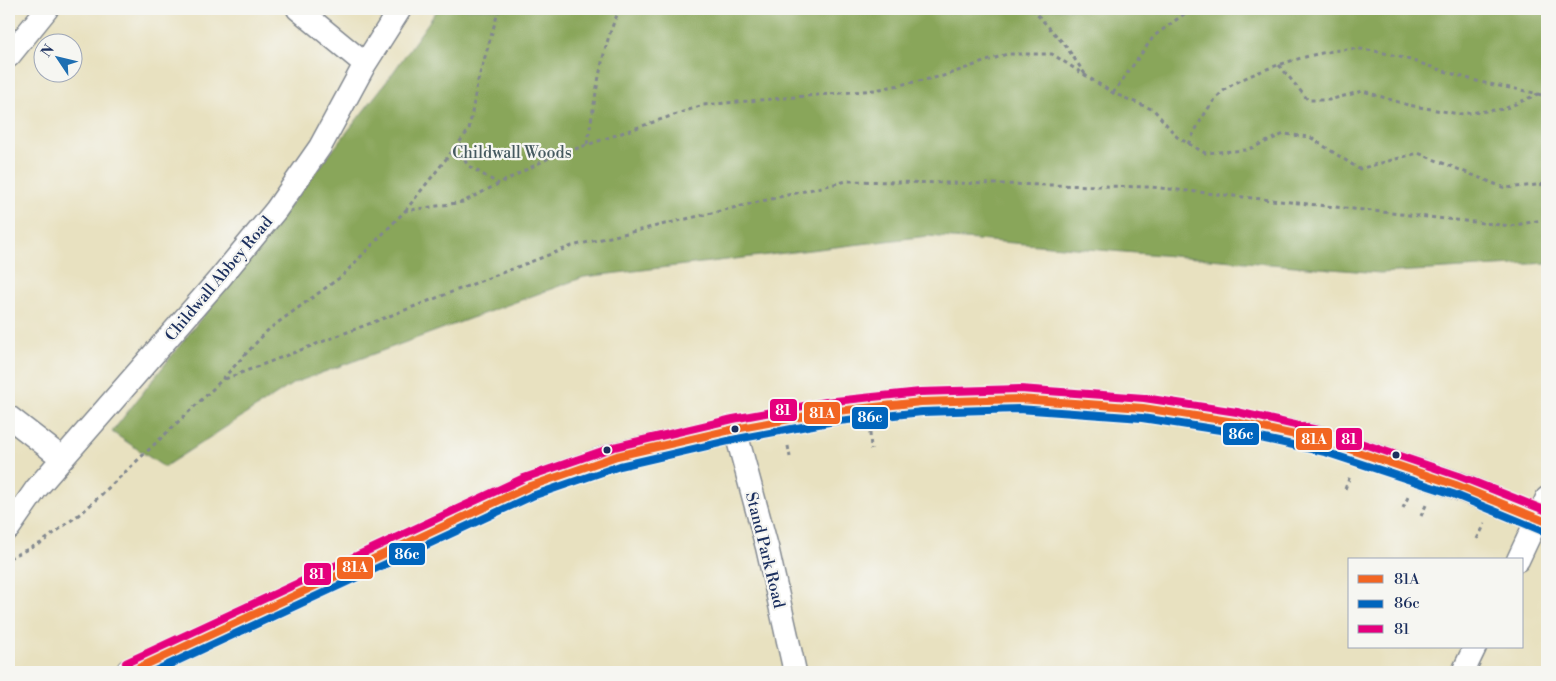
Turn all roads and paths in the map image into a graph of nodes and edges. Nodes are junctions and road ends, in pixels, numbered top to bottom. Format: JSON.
{"nodes":[{"id":1,"x":47,"y":9,"type":"edge"},
{"id":2,"x":298,"y":9,"type":"edge"},
{"id":3,"x":400,"y":9,"type":"edge"},
{"id":4,"x":499,"y":9,"type":"edge"},
{"id":5,"x":620,"y":9,"type":"edge"},
{"id":6,"x":1032,"y":9,"type":"edge"},
{"id":7,"x":1191,"y":9,"type":"edge"},
{"id":8,"x":9,"y":56,"type":"edge"},
{"id":9,"x":364,"y":64,"type":"junction"},
{"id":10,"x":1279,"y":65,"type":"junction"},
{"id":11,"x":1086,"y":76,"type":"junction"},
{"id":12,"x":1113,"y":93,"type":"junction"},
{"id":13,"x":1538,"y":94,"type":"junction"},
{"id":14,"x":1547,"y":98,"type":"edge"},
{"id":15,"x":458,"y":144,"type":"junction"},
{"id":16,"x":587,"y":144,"type":"junction"},
{"id":17,"x":1188,"y":144,"type":"junction"},
{"id":18,"x":499,"y":184,"type":"junction"},
{"id":19,"x":1547,"y":184,"type":"edge"},
{"id":20,"x":405,"y":212,"type":"junction"},
{"id":21,"x":1547,"y":219,"type":"edge"},
{"id":22,"x":222,"y":380,"type":"junction"},
{"id":23,"x":9,"y":417,"type":"edge"},
{"id":24,"x":735,"y":428,"type":"junction"},
{"id":25,"x":62,"y":458,"type":"junction"},
{"id":26,"x":1544,"y":512,"type":"edge"},
{"id":27,"x":9,"y":528,"type":"edge"},
{"id":28,"x":9,"y":558,"type":"edge"},
{"id":29,"x":1519,"y":558,"type":"edge"},
{"id":30,"x":1474,"y":648,"type":"edge"},
{"id":31,"x":130,"y":672,"type":"edge"},
{"id":32,"x":793,"y":672,"type":"edge"},
{"id":33,"x":1462,"y":672,"type":"edge"}],
"edges":[{"from":1,"to":8,"type":"street"},
{"from":2,"to":9,"type":"street"},
{"from":3,"to":9,"type":"street","name":"Childwall Abbey Road"},
{"from":4,"to":15,"type":"path"},
{"from":5,"to":16,"type":"path"},
{"from":6,"to":11,"type":"path"},
{"from":7,"to":12,"type":"path"},
{"from":9,"to":25,"type":"street","name":"Childwall Abbey Road"},
{"from":10,"to":13,"type":"path"},
{"from":10,"to":13,"type":"path"},
{"from":10,"to":17,"type":"path"},
{"from":11,"to":12,"type":"path"},
{"from":11,"to":16,"type":"path"},
{"from":12,"to":17,"type":"path"},
{"from":13,"to":14,"type":"path"},
{"from":15,"to":18,"type":"path"},
{"from":15,"to":20,"type":"path"},
{"from":16,"to":18,"type":"path"},
{"from":17,"to":19,"type":"path"},
{"from":18,"to":20,"type":"path"},
{"from":20,"to":22,"type":"path"},
{"from":21,"to":22,"type":"path"},
{"from":22,"to":28,"type":"path"},
{"from":23,"to":25,"type":"street"},
{"from":24,"to":26,"type":"street"},
{"from":24,"to":31,"type":"street"},
{"from":24,"to":32,"type":"street","name":"Stand Park Road"},
{"from":25,"to":27,"type":"street","name":"Childwall Abbey Road"},
{"from":26,"to":29,"type":"street"},
{"from":30,"to":33,"type":"street"}]}
